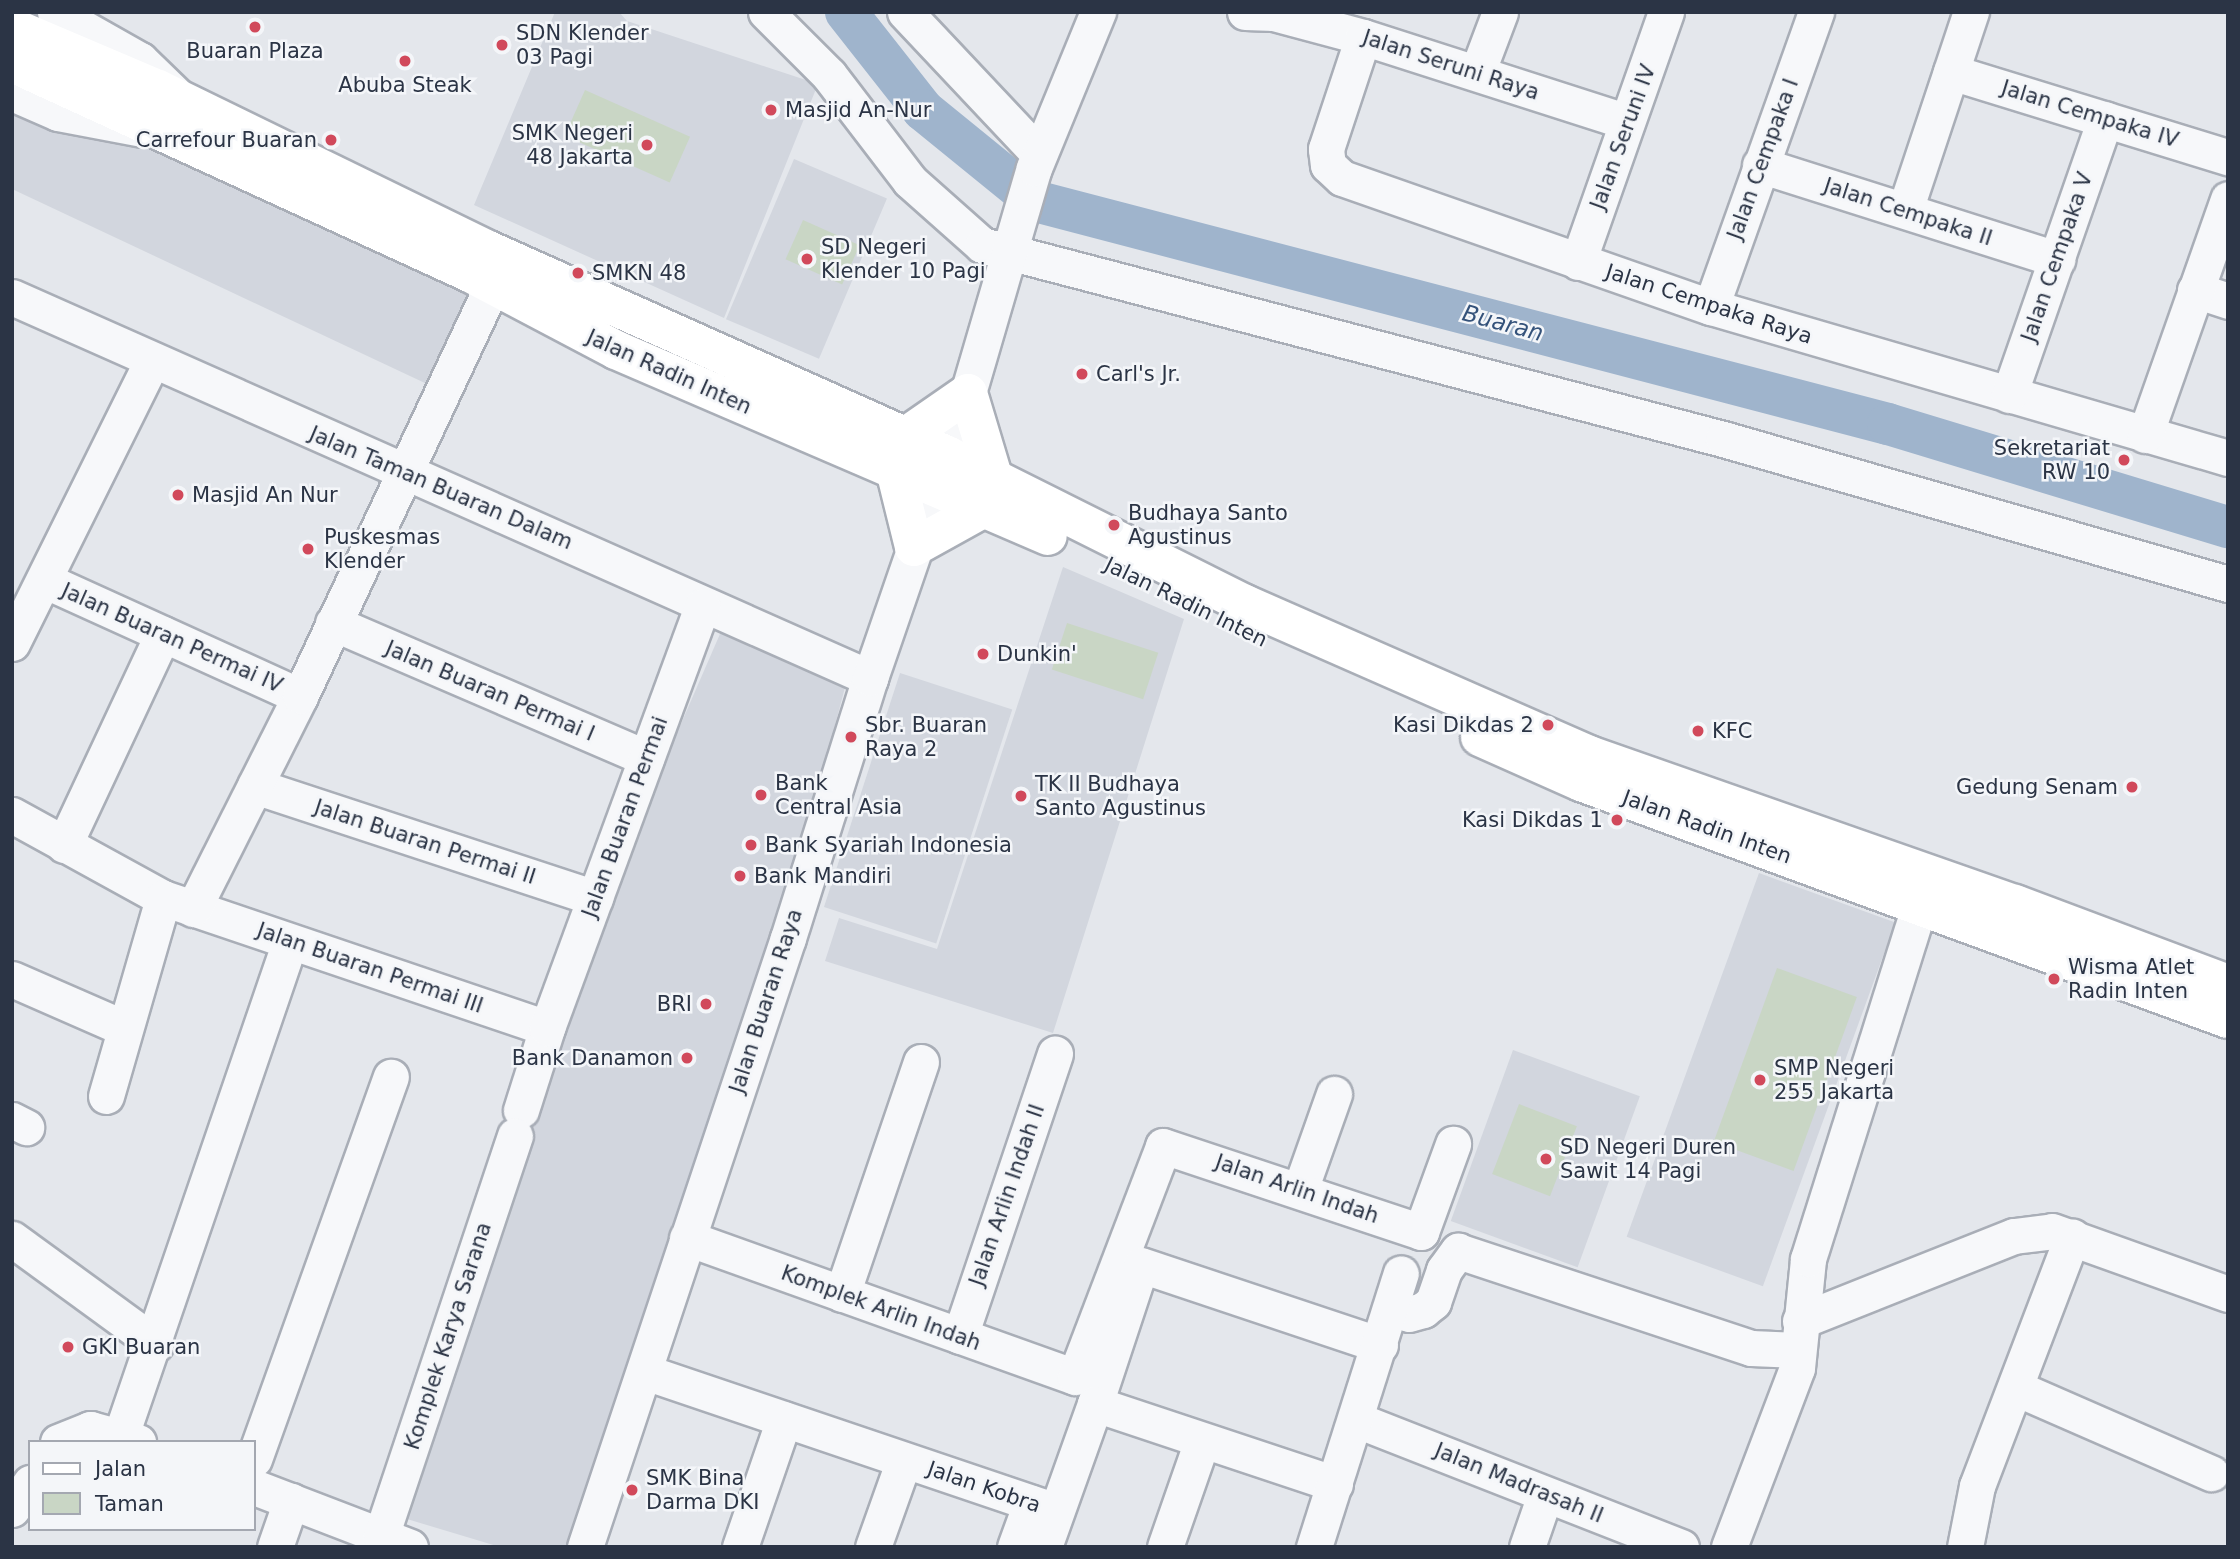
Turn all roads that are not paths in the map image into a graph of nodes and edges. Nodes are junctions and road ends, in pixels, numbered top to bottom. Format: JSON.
{"nodes":[{"id":1,"x":55,"y":12,"type":"edge"},
{"id":2,"x":766,"y":12,"type":"edge"},
{"id":3,"x":905,"y":12,"type":"edge"},
{"id":4,"x":1098,"y":12,"type":"edge"},
{"id":5,"x":1245,"y":12,"type":"edge"},
{"id":6,"x":1500,"y":12,"type":"edge"},
{"id":7,"x":1666,"y":12,"type":"edge"},
{"id":8,"x":1816,"y":12,"type":"edge"},
{"id":9,"x":1971,"y":12,"type":"edge"},
{"id":10,"x":1273,"y":13,"type":"edge"},
{"id":11,"x":12,"y":27,"type":"edge"},
{"id":12,"x":1363,"y":37,"type":"junction"},
{"id":13,"x":12,"y":63,"type":"edge"},
{"id":14,"x":59,"y":67,"type":"junction"},
{"id":15,"x":1951,"y":72,"type":"junction"},
{"id":16,"x":1477,"y":73,"type":"junction"},
{"id":17,"x":12,"y":93,"type":"edge"},
{"id":18,"x":176,"y":117,"type":"junction"},
{"id":19,"x":2105,"y":119,"type":"junction"},
{"id":20,"x":1627,"y":122,"type":"junction"},
{"id":21,"x":2228,"y":157,"type":"edge"},
{"id":22,"x":1036,"y":161,"type":"junction"},
{"id":23,"x":1760,"y":165,"type":"junction"},
{"id":24,"x":2228,"y":199,"type":"edge"},
{"id":25,"x":1905,"y":211,"type":"junction"},
{"id":26,"x":1012,"y":244,"type":"junction"},
{"id":27,"x":2057,"y":258,"type":"junction"},
{"id":28,"x":1578,"y":262,"type":"junction"},
{"id":29,"x":500,"y":272,"type":"junction"},
{"id":30,"x":2195,"y":290,"type":"junction"},
{"id":31,"x":2228,"y":301,"type":"edge"},
{"id":32,"x":15,"y":306,"type":"edge"},
{"id":33,"x":1711,"y":307,"type":"junction"},
{"id":34,"x":152,"y":361,"type":"junction"},
{"id":35,"x":968,"y":393,"type":"junction"},
{"id":36,"x":2009,"y":395,"type":"junction"},
{"id":37,"x":2145,"y":435,"type":"junction"},
{"id":38,"x":900,"y":453,"type":"junction"},
{"id":39,"x":2228,"y":458,"type":"edge"},
{"id":40,"x":942,"y":471,"type":"junction"},
{"id":41,"x":405,"y":475,"type":"junction"},
{"id":42,"x":989,"y":495,"type":"junction"},
{"id":43,"x":914,"y":547,"type":"junction"},
{"id":44,"x":44,"y":580,"type":"junction"},
{"id":45,"x":2228,"y":584,"type":"edge"},
{"id":46,"x":702,"y":606,"type":"junction"},
{"id":47,"x":333,"y":624,"type":"junction"},
{"id":48,"x":163,"y":635,"type":"junction"},
{"id":49,"x":12,"y":643,"type":"edge"},
{"id":50,"x":870,"y":677,"type":"junction"},
{"id":51,"x":300,"y":696,"type":"junction"},
{"id":52,"x":646,"y":758,"type":"junction"},
{"id":53,"x":255,"y":786,"type":"junction"},
{"id":54,"x":12,"y":815,"type":"edge"},
{"id":55,"x":64,"y":845,"type":"junction"},
{"id":56,"x":595,"y":898,"type":"junction"},
{"id":57,"x":1919,"y":907,"type":"junction"},
{"id":58,"x":177,"y":910,"type":"junction"},
{"id":59,"x":284,"y":959,"type":"junction"},
{"id":60,"x":324,"y":973,"type":"dead end"},
{"id":61,"x":12,"y":979,"type":"edge"},
{"id":62,"x":2222,"y":1000,"type":"edge"},
{"id":63,"x":124,"y":1028,"type":"junction"},
{"id":64,"x":547,"y":1028,"type":"junction"},
{"id":65,"x":1055,"y":1054,"type":"dead end"},
{"id":66,"x":921,"y":1062,"type":"dead end"},
{"id":67,"x":391,"y":1077,"type":"dead end"},
{"id":68,"x":1334,"y":1094,"type":"dead end"},
{"id":69,"x":106,"y":1096,"type":"dead end"},
{"id":70,"x":518,"y":1123,"type":"joint"},
{"id":71,"x":1453,"y":1144,"type":"dead end"},
{"id":72,"x":1300,"y":1190,"type":"junction"},
{"id":73,"x":2072,"y":1237,"type":"junction"},
{"id":74,"x":687,"y":1238,"type":"junction"},
{"id":75,"x":12,"y":1239,"type":"edge"},
{"id":76,"x":1401,"y":1273,"type":"dead end"},
{"id":77,"x":842,"y":1294,"type":"junction"},
{"id":78,"x":2228,"y":1294,"type":"edge"},
{"id":79,"x":1391,"y":1307,"type":"junction"},
{"id":80,"x":1799,"y":1335,"type":"junction"},
{"id":81,"x":960,"y":1336,"type":"junction"},
{"id":82,"x":156,"y":1343,"type":"junction"},
{"id":83,"x":1380,"y":1345,"type":"junction"},
{"id":84,"x":645,"y":1372,"type":"junction"},
{"id":85,"x":2016,"y":1388,"type":"junction"},
{"id":86,"x":1085,"y":1391,"type":"junction"},
{"id":87,"x":784,"y":1419,"type":"junction"},
{"id":88,"x":1357,"y":1420,"type":"junction"},
{"id":89,"x":129,"y":1438,"type":"edge"},
{"id":90,"x":61,"y":1440,"type":"edge"},
{"id":91,"x":1202,"y":1441,"type":"junction"},
{"id":92,"x":256,"y":1453,"type":"edge"},
{"id":93,"x":904,"y":1460,"type":"junction"},
{"id":94,"x":12,"y":1464,"type":"edge"},
{"id":95,"x":2211,"y":1473,"type":"dead end"},
{"id":96,"x":28,"y":1479,"type":"edge"},
{"id":97,"x":28,"y":1484,"type":"edge"},
{"id":98,"x":1335,"y":1484,"type":"junction"},
{"id":99,"x":256,"y":1488,"type":"edge"},
{"id":100,"x":1545,"y":1495,"type":"junction"},
{"id":101,"x":291,"y":1501,"type":"junction"},
{"id":102,"x":1044,"y":1507,"type":"junction"},
{"id":103,"x":12,"y":1508,"type":"edge"},
{"id":104,"x":395,"y":1541,"type":"edge"},
{"id":105,"x":275,"y":1547,"type":"edge"},
{"id":106,"x":584,"y":1547,"type":"edge"},
{"id":107,"x":740,"y":1547,"type":"edge"},
{"id":108,"x":873,"y":1547,"type":"edge"},
{"id":109,"x":1015,"y":1547,"type":"edge"},
{"id":110,"x":1044,"y":1547,"type":"edge"},
{"id":111,"x":1165,"y":1547,"type":"edge"},
{"id":112,"x":1314,"y":1547,"type":"edge"},
{"id":113,"x":1527,"y":1547,"type":"edge"},
{"id":114,"x":1681,"y":1547,"type":"edge"},
{"id":115,"x":1729,"y":1547,"type":"edge"},
{"id":116,"x":1965,"y":1547,"type":"edge"}],
"edges":[{"from":1,"to":18,"type":"street","name":"Jalan Radin Inten"},
{"from":2,"to":26,"type":"street"},
{"from":3,"to":22,"type":"street"},
{"from":4,"to":22,"type":"street","name":"Jalan Buaran Raya"},
{"from":5,"to":10,"type":"street","name":"Jalan Seruni Raya"},
{"from":6,"to":16,"type":"street"},
{"from":7,"to":20,"type":"street","name":"Jalan Seruni IV"},
{"from":8,"to":23,"type":"street","name":"Jalan Cempaka I"},
{"from":9,"to":15,"type":"street"},
{"from":10,"to":12,"type":"street","name":"Jalan Seruni Raya"},
{"from":11,"to":14,"type":"main road"},
{"from":12,"to":16,"type":"street","name":"Jalan Seruni Raya"},
{"from":12,"to":28,"type":"street","name":"Jalan Cempaka Raya"},
{"from":13,"to":14,"type":"main road"},
{"from":14,"to":18,"type":"main road","name":"Jalan Radin Inten"},
{"from":15,"to":19,"type":"street","name":"Jalan Cempaka IV"},
{"from":15,"to":25,"type":"street"},
{"from":16,"to":20,"type":"street","name":"Jalan Seruni Raya"},
{"from":17,"to":18,"type":"street","name":"Jalan Radin Inten"},
{"from":18,"to":29,"type":"main road","name":"Jalan Radin Inten"},
{"from":19,"to":21,"type":"street","name":"Jalan Cempaka IV"},
{"from":19,"to":27,"type":"street","name":"Jalan Cempaka V"},
{"from":20,"to":28,"type":"street","name":"Jalan Seruni IV"},
{"from":22,"to":26,"type":"street","name":"Jalan Buaran Raya"},
{"from":23,"to":25,"type":"street","name":"Jalan Cempaka II"},
{"from":23,"to":33,"type":"street","name":"Jalan Cempaka I"},
{"from":24,"to":30,"type":"street"},
{"from":25,"to":27,"type":"street","name":"Jalan Cempaka II"},
{"from":26,"to":35,"type":"street","name":"Jalan Buaran Raya"},
{"from":26,"to":45,"type":"street"},
{"from":27,"to":36,"type":"street","name":"Jalan Cempaka V"},
{"from":28,"to":33,"type":"street","name":"Jalan Cempaka Raya"},
{"from":29,"to":38,"type":"main road","name":"Jalan Radin Inten"},
{"from":29,"to":41,"type":"street"},
{"from":30,"to":31,"type":"street"},
{"from":30,"to":37,"type":"street"},
{"from":32,"to":34,"type":"street","name":"Jalan Taman Buaran Dalam"},
{"from":33,"to":36,"type":"street","name":"Jalan Cempaka Raya"},
{"from":34,"to":41,"type":"street","name":"Jalan Taman Buaran Dalam"},
{"from":34,"to":44,"type":"street"},
{"from":35,"to":38,"type":"main road"},
{"from":35,"to":40,"type":"street","name":"Jalan Buaran Raya"},
{"from":35,"to":42,"type":"main road"},
{"from":36,"to":37,"type":"street","name":"Jalan Cempaka Raya"},
{"from":37,"to":39,"type":"street","name":"Jalan Cempaka Raya"},
{"from":38,"to":40,"type":"main road","name":"Jalan Radin Inten"},
{"from":38,"to":43,"type":"main road"},
{"from":40,"to":42,"type":"main road","name":"Jalan Radin Inten"},
{"from":40,"to":43,"type":"street","name":"Jalan Buaran Raya"},
{"from":41,"to":46,"type":"street","name":"Jalan Taman Buaran Dalam"},
{"from":41,"to":47,"type":"street"},
{"from":42,"to":43,"type":"main road"},
{"from":42,"to":57,"type":"main road","name":"Jalan Radin Inten"},
{"from":42,"to":62,"type":"main road","name":"Jalan Radin Inten"},
{"from":43,"to":50,"type":"street","name":"Jalan Buaran Raya"},
{"from":44,"to":48,"type":"street","name":"Jalan Buaran Permai IV"},
{"from":44,"to":49,"type":"street"},
{"from":46,"to":50,"type":"street","name":"Jalan Taman Buaran Dalam"},
{"from":46,"to":52,"type":"street","name":"Jalan Buaran Permai"},
{"from":47,"to":51,"type":"street"},
{"from":47,"to":52,"type":"street","name":"Jalan Buaran Permai I"},
{"from":48,"to":51,"type":"street","name":"Jalan Buaran Permai IV"},
{"from":48,"to":55,"type":"street"},
{"from":50,"to":74,"type":"street","name":"Jalan Buaran Raya"},
{"from":51,"to":53,"type":"street"},
{"from":52,"to":56,"type":"street","name":"Jalan Buaran Permai"},
{"from":53,"to":56,"type":"street","name":"Jalan Buaran Permai II"},
{"from":53,"to":58,"type":"street"},
{"from":54,"to":55,"type":"street"},
{"from":55,"to":58,"type":"street"},
{"from":56,"to":64,"type":"street","name":"Jalan Buaran Permai"},
{"from":57,"to":62,"type":"main road","name":"Jalan Radin Inten"},
{"from":57,"to":80,"type":"street"},
{"from":58,"to":59,"type":"street"},
{"from":58,"to":63,"type":"street"},
{"from":58,"to":64,"type":"street","name":"Jalan Buaran Permai III"},
{"from":59,"to":60,"type":"street"},
{"from":59,"to":82,"type":"street"},
{"from":61,"to":63,"type":"street"},
{"from":63,"to":69,"type":"street"},
{"from":64,"to":70,"type":"street","name":"Jalan Buaran Permai"},
{"from":65,"to":81,"type":"street","name":"Jalan Arlin Indah II"},
{"from":66,"to":77,"type":"street"},
{"from":67,"to":92,"type":"street"},
{"from":68,"to":72,"type":"street"},
{"from":70,"to":104,"type":"street","name":"Komplek Karya Sarana"},
{"from":71,"to":72,"type":"street","name":"Jalan Arlin Indah"},
{"from":72,"to":86,"type":"street","name":"Jalan Arlin Indah"},
{"from":73,"to":78,"type":"street"},
{"from":73,"to":80,"type":"street"},
{"from":73,"to":85,"type":"street"},
{"from":74,"to":77,"type":"street","name":"Komplek Arlin Indah"},
{"from":74,"to":84,"type":"street","name":"Jalan Buaran Raya"},
{"from":75,"to":82,"type":"street"},
{"from":76,"to":79,"type":"street"},
{"from":77,"to":81,"type":"street","name":"Komplek Arlin Indah"},
{"from":79,"to":80,"type":"street"},
{"from":79,"to":83,"type":"street"},
{"from":80,"to":115,"type":"street"},
{"from":81,"to":86,"type":"street","name":"Komplek Arlin Indah"},
{"from":82,"to":89,"type":"street"},
{"from":83,"to":86,"type":"street"},
{"from":83,"to":88,"type":"street"},
{"from":84,"to":87,"type":"street","name":"Jalan Kobra"},
{"from":84,"to":106,"type":"street","name":"Jalan Buaran Raya"},
{"from":85,"to":95,"type":"street"},
{"from":85,"to":116,"type":"street"},
{"from":86,"to":91,"type":"street"},
{"from":86,"to":102,"type":"street","name":"Jalan Kobra"},
{"from":87,"to":93,"type":"street","name":"Jalan Kobra"},
{"from":87,"to":107,"type":"street"},
{"from":88,"to":98,"type":"street"},
{"from":88,"to":100,"type":"street","name":"Jalan Madrasah II"},
{"from":89,"to":90,"type":"street"},
{"from":91,"to":98,"type":"street"},
{"from":91,"to":111,"type":"street"},
{"from":93,"to":102,"type":"street","name":"Jalan Kobra"},
{"from":93,"to":108,"type":"street"},
{"from":94,"to":96,"type":"street"},
{"from":97,"to":103,"type":"street"},
{"from":98,"to":112,"type":"street"},
{"from":99,"to":101,"type":"street"},
{"from":100,"to":113,"type":"street"},
{"from":100,"to":114,"type":"street","name":"Jalan Madrasah II"},
{"from":101,"to":104,"type":"street"},
{"from":101,"to":105,"type":"street"},
{"from":102,"to":109,"type":"street"},
{"from":102,"to":110,"type":"street"}]}
